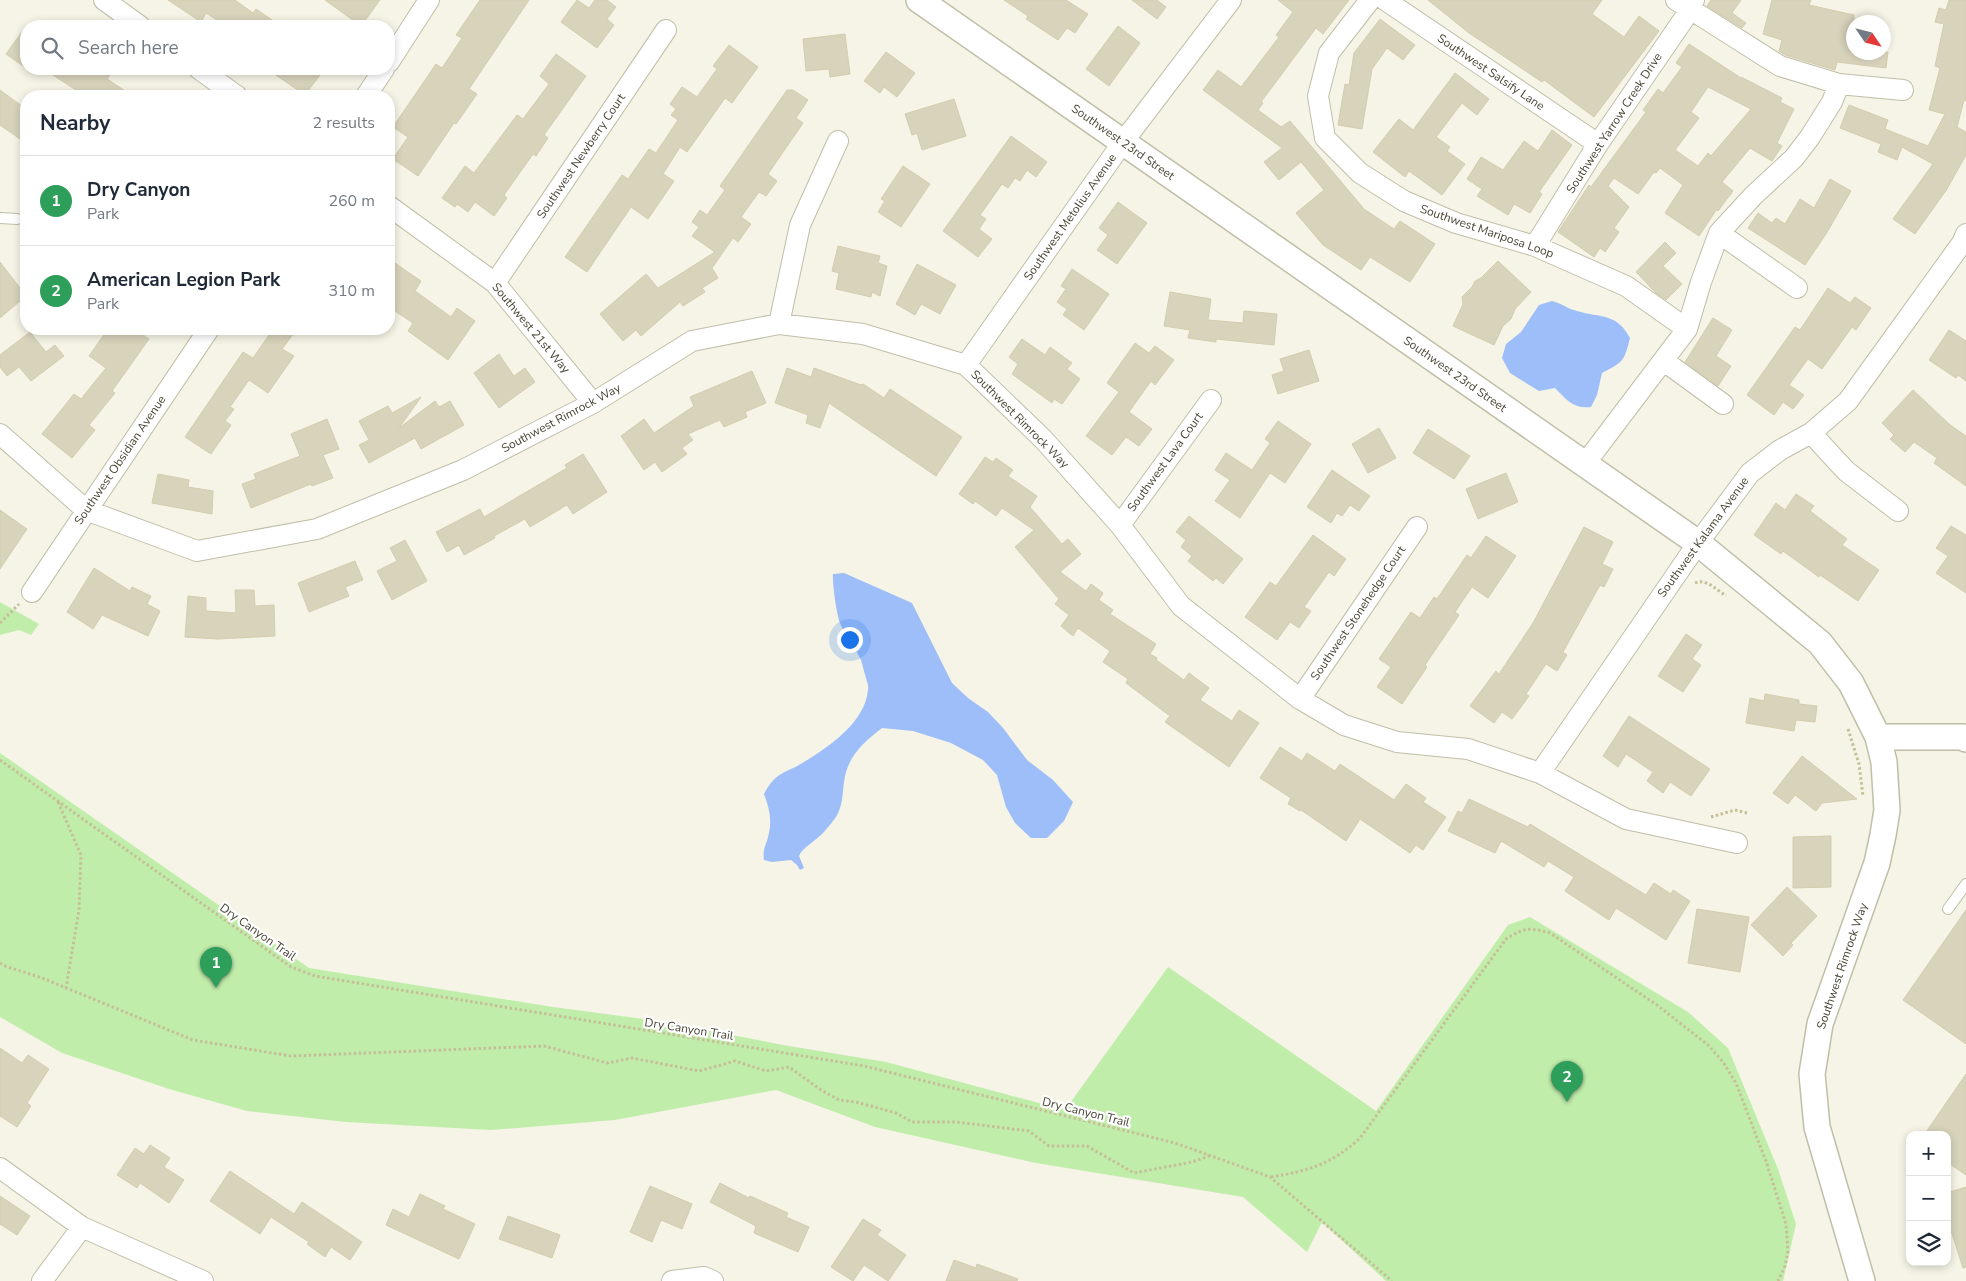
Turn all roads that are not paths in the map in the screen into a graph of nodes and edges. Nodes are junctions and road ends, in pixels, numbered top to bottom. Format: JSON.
{"nodes":[{"id":1,"x":104,"y":0,"type":"edge"},
{"id":2,"x":429,"y":0,"type":"edge"},
{"id":3,"x":919,"y":0,"type":"edge"},
{"id":4,"x":1231,"y":0,"type":"edge"},
{"id":5,"x":1370,"y":0,"type":"edge"},
{"id":6,"x":1385,"y":0,"type":"edge"},
{"id":7,"x":1686,"y":3,"type":"edge"},
{"id":8,"x":132,"y":20,"type":"edge"},
{"id":9,"x":666,"y":30,"type":"dead end"},
{"id":10,"x":395,"y":53,"type":"edge"},
{"id":11,"x":207,"y":75,"type":"edge"},
{"id":12,"x":380,"y":75,"type":"edge"},
{"id":13,"x":1839,"y":84,"type":"junction"},
{"id":14,"x":229,"y":90,"type":"edge"},
{"id":15,"x":370,"y":90,"type":"edge"},
{"id":16,"x":1903,"y":90,"type":"dead end"},
{"id":17,"x":838,"y":141,"type":"dead end"},
{"id":18,"x":1123,"y":142,"type":"junction"},
{"id":19,"x":1598,"y":144,"type":"junction"},
{"id":20,"x":395,"y":210,"type":"edge"},
{"id":21,"x":0,"y":218,"type":"edge"},
{"id":22,"x":18,"y":219,"type":"dead end"},
{"id":23,"x":1719,"y":233,"type":"junction"},
{"id":24,"x":1965,"y":241,"type":"edge"},
{"id":25,"x":1535,"y":246,"type":"junction"},
{"id":26,"x":495,"y":283,"type":"junction"},
{"id":27,"x":1797,"y":288,"type":"dead end"},
{"id":28,"x":779,"y":324,"type":"junction"},
{"id":29,"x":1687,"y":330,"type":"junction"},
{"id":30,"x":205,"y":335,"type":"edge"},
{"id":31,"x":1664,"y":361,"type":"junction"},
{"id":32,"x":966,"y":365,"type":"junction"},
{"id":33,"x":1210,"y":400,"type":"dead end"},
{"id":34,"x":593,"y":404,"type":"junction"},
{"id":35,"x":1723,"y":404,"type":"dead end"},
{"id":36,"x":1811,"y":433,"type":"junction"},
{"id":37,"x":0,"y":434,"type":"edge"},
{"id":38,"x":1584,"y":464,"type":"junction"},
{"id":39,"x":86,"y":510,"type":"junction"},
{"id":40,"x":1898,"y":511,"type":"dead end"},
{"id":41,"x":1120,"y":525,"type":"junction"},
{"id":42,"x":1417,"y":527,"type":"dead end"},
{"id":43,"x":1698,"y":543,"type":"junction"},
{"id":44,"x":32,"y":592,"type":"road end"},
{"id":45,"x":1300,"y":699,"type":"junction"},
{"id":46,"x":1878,"y":737,"type":"junction"},
{"id":47,"x":1966,"y":739,"type":"edge"},
{"id":48,"x":1540,"y":773,"type":"junction"},
{"id":49,"x":1737,"y":843,"type":"dead end"},
{"id":50,"x":1966,"y":884,"type":"edge"},
{"id":51,"x":1948,"y":909,"type":"dead end"},
{"id":52,"x":0,"y":1168,"type":"edge"},
{"id":53,"x":82,"y":1226,"type":"junction"},
{"id":54,"x":42,"y":1281,"type":"edge"},
{"id":55,"x":203,"y":1281,"type":"edge"},
{"id":56,"x":672,"y":1281,"type":"edge"},
{"id":57,"x":713,"y":1281,"type":"edge"},
{"id":58,"x":1862,"y":1281,"type":"edge"}],
"edges":[{"from":1,"to":8,"type":"street"},
{"from":2,"to":10,"type":"street"},
{"from":3,"to":18,"type":"street","name":"Southwest 23rd Street"},
{"from":4,"to":18,"type":"street","name":"Southwest Metolius Avenue"},
{"from":5,"to":25,"type":"street","name":"Southwest Mariposa Loop"},
{"from":6,"to":19,"type":"street","name":"Southwest Salsify Lane"},
{"from":7,"to":13,"type":"street"},
{"from":7,"to":19,"type":"street","name":"Southwest Yarrow Creek Drive"},
{"from":9,"to":26,"type":"street","name":"Southwest Newberry Court"},
{"from":11,"to":14,"type":"street"},
{"from":12,"to":15,"type":"street"},
{"from":13,"to":16,"type":"street"},
{"from":13,"to":23,"type":"street"},
{"from":17,"to":28,"type":"street"},
{"from":18,"to":32,"type":"street","name":"Southwest Metolius Avenue"},
{"from":18,"to":38,"type":"street","name":"Southwest 23rd Street"},
{"from":19,"to":25,"type":"street","name":"Southwest Yarrow Creek Drive"},
{"from":20,"to":26,"type":"street","name":"Southwest 21st Way"},
{"from":21,"to":22,"type":"lane"},
{"from":23,"to":27,"type":"street"},
{"from":23,"to":29,"type":"street"},
{"from":24,"to":36,"type":"street","name":"Southwest Kalama Avenue"},
{"from":25,"to":29,"type":"street","name":"Southwest Mariposa Loop"},
{"from":26,"to":34,"type":"street","name":"Southwest 21st Way"},
{"from":28,"to":32,"type":"street","name":"Southwest Rimrock Way"},
{"from":28,"to":34,"type":"street","name":"Southwest Rimrock Way"},
{"from":29,"to":31,"type":"street"},
{"from":30,"to":39,"type":"street","name":"Southwest Obsidian Avenue"},
{"from":31,"to":35,"type":"street"},
{"from":31,"to":38,"type":"street"},
{"from":32,"to":41,"type":"street","name":"Southwest Rimrock Way"},
{"from":33,"to":41,"type":"street","name":"Southwest Lava Court"},
{"from":34,"to":39,"type":"street","name":"Southwest Rimrock Way"},
{"from":36,"to":40,"type":"street"},
{"from":36,"to":43,"type":"street","name":"Southwest Kalama Avenue"},
{"from":37,"to":39,"type":"street","name":"Southwest Rimrock Way"},
{"from":38,"to":43,"type":"street","name":"Southwest 23rd Street"},
{"from":39,"to":44,"type":"street","name":"Southwest Obsidian Avenue"},
{"from":41,"to":45,"type":"street","name":"Southwest Rimrock Way"},
{"from":42,"to":45,"type":"street","name":"Southwest Stonehedge Court"},
{"from":43,"to":46,"type":"street","name":"Southwest 23rd Street"},
{"from":43,"to":48,"type":"street","name":"Southwest Kalama Avenue"},
{"from":45,"to":48,"type":"street","name":"Southwest Rimrock Way"},
{"from":46,"to":47,"type":"street"},
{"from":46,"to":58,"type":"street","name":"Southwest Rimrock Way"},
{"from":48,"to":49,"type":"street","name":"Southwest Rimrock Way"},
{"from":50,"to":51,"type":"lane"},
{"from":52,"to":53,"type":"street"},
{"from":53,"to":54,"type":"street"},
{"from":53,"to":55,"type":"street"},
{"from":56,"to":57,"type":"street"}]}
